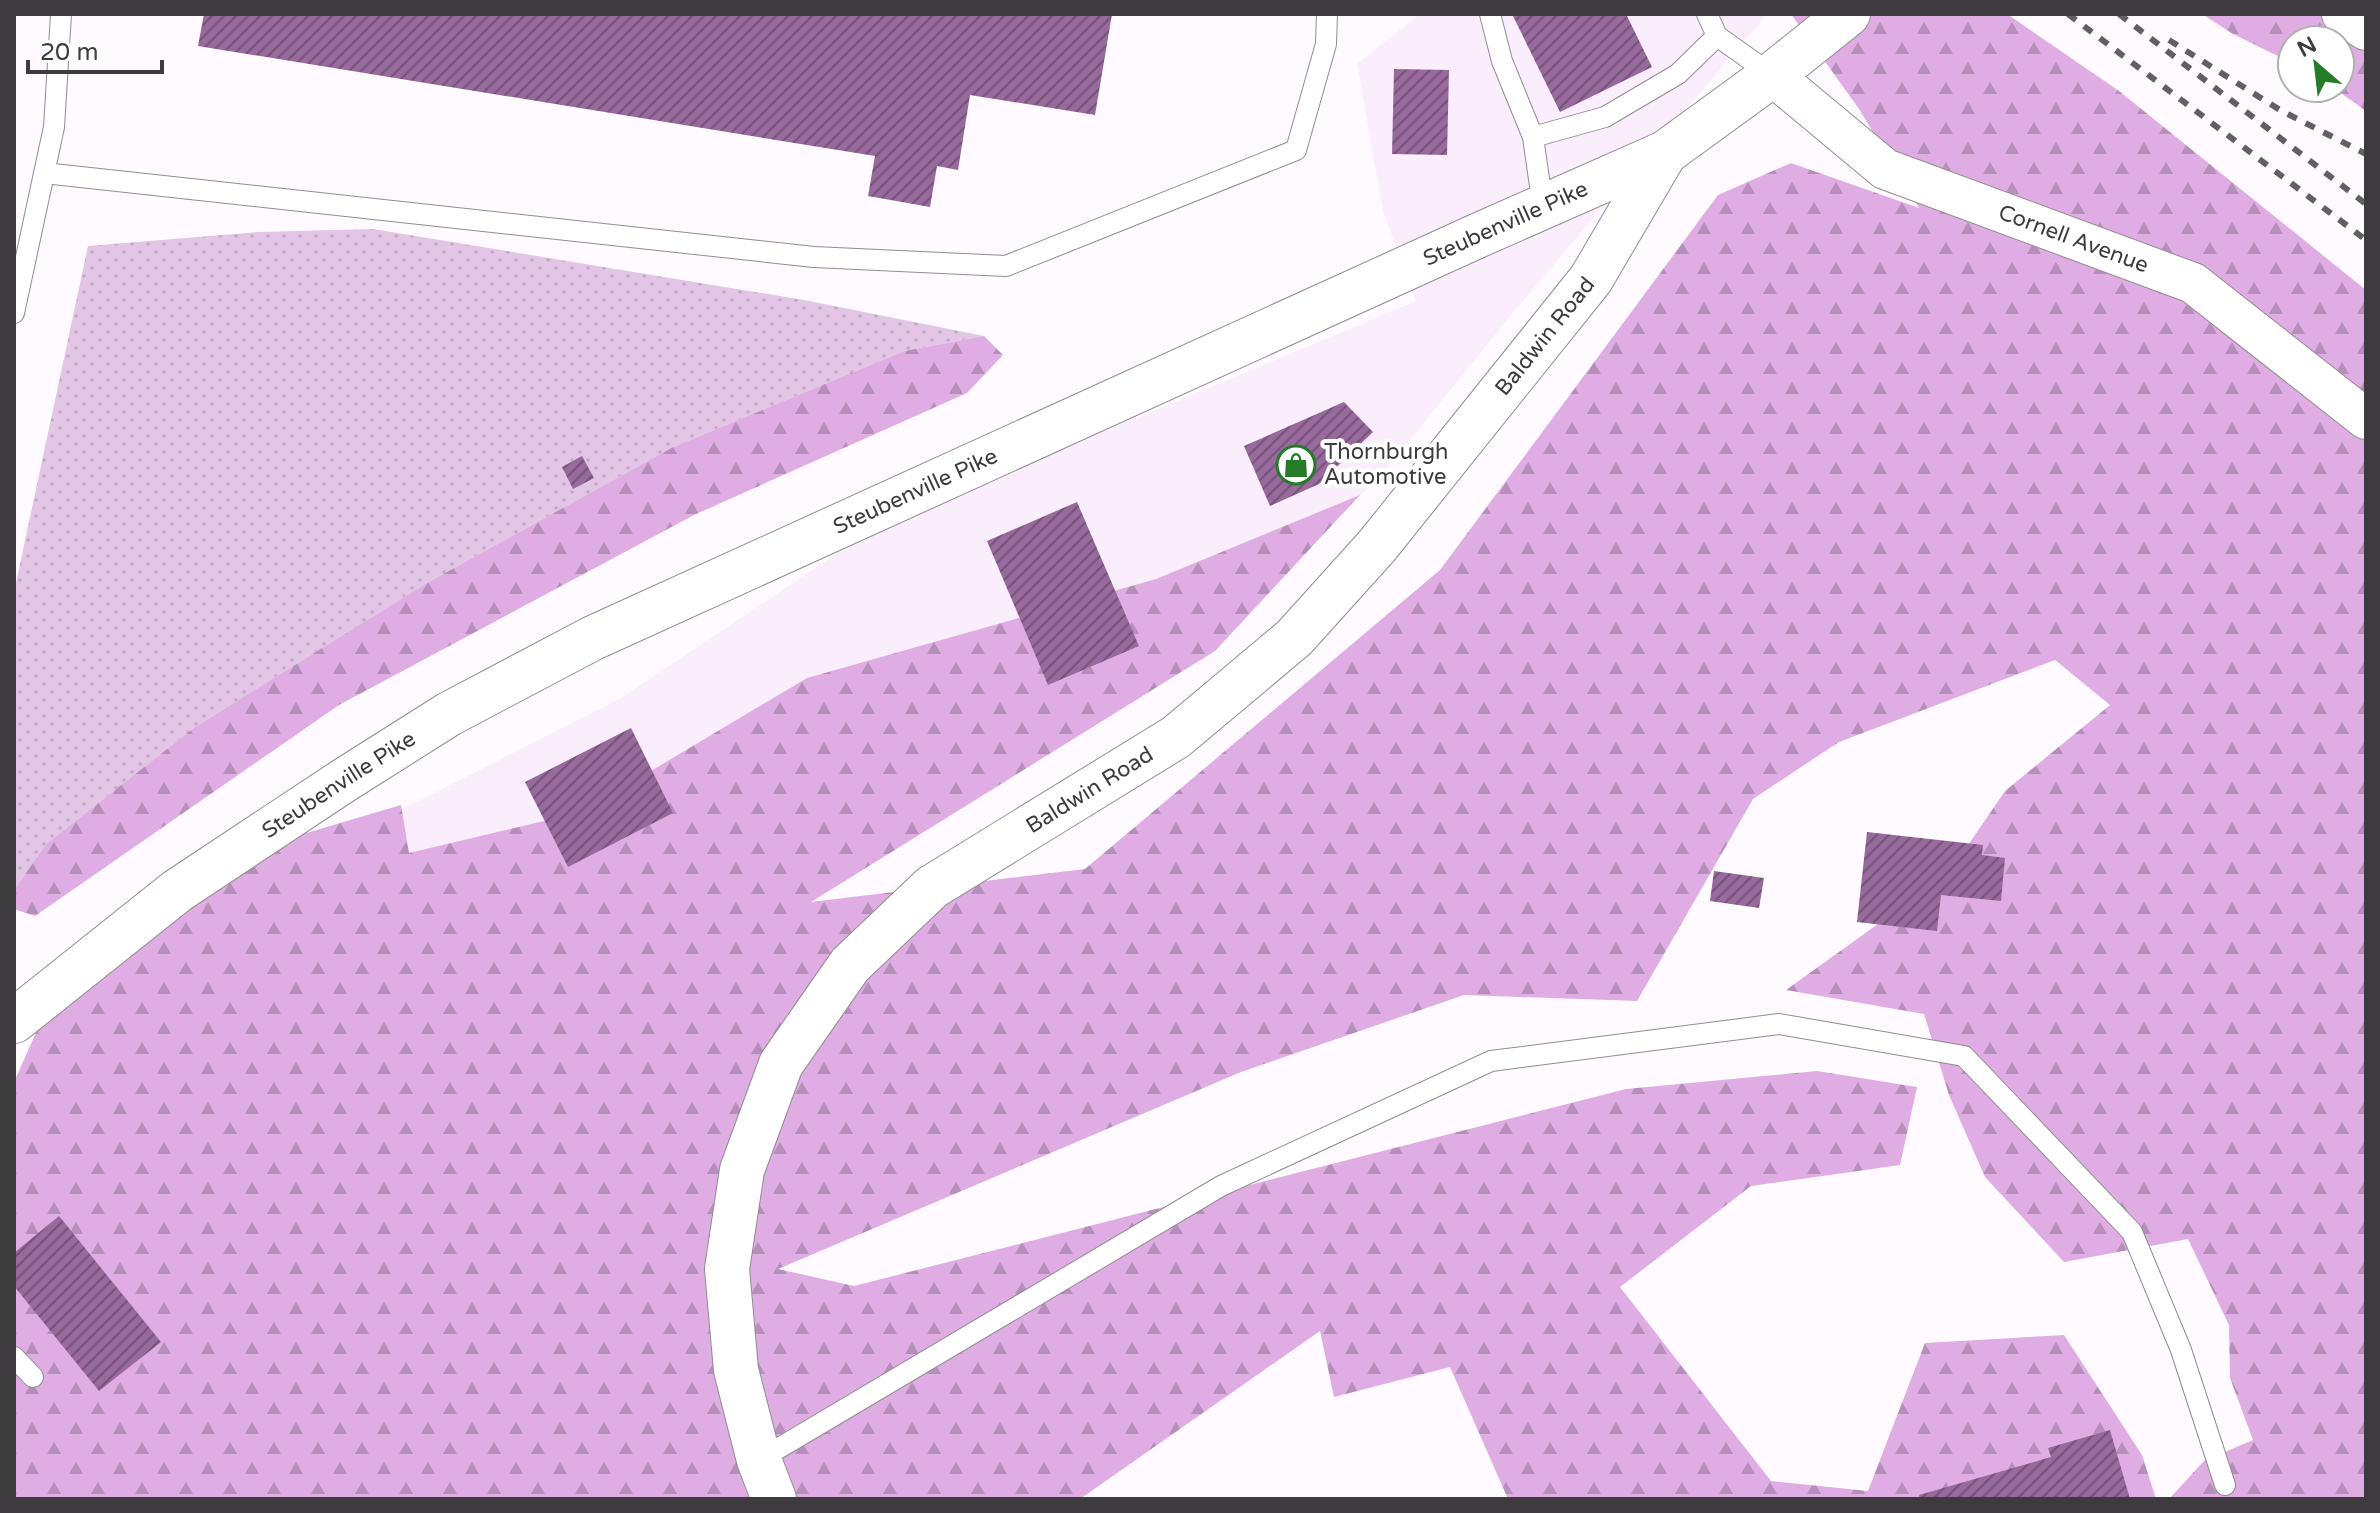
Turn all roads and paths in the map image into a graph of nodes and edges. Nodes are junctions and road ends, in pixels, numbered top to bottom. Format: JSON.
{"nodes":[{"id":1,"x":61,"y":14,"type":"edge"},
{"id":2,"x":1327,"y":14,"type":"edge"},
{"id":3,"x":1490,"y":14,"type":"edge"},
{"id":4,"x":1707,"y":14,"type":"edge"},
{"id":5,"x":1848,"y":14,"type":"edge"},
{"id":6,"x":2342,"y":14,"type":"edge"},
{"id":7,"x":2366,"y":30,"type":"edge"},
{"id":8,"x":1717,"y":36,"type":"junction"},
{"id":9,"x":1772,"y":75,"type":"junction"},
{"id":10,"x":1533,"y":137,"type":"junction"},
{"id":11,"x":1665,"y":153,"type":"junction"},
{"id":12,"x":44,"y":173,"type":"junction"},
{"id":13,"x":1543,"y":207,"type":"junction"},
{"id":14,"x":14,"y":313,"type":"edge"},
{"id":15,"x":2366,"y":419,"type":"edge"},
{"id":16,"x":14,"y":1021,"type":"edge"},
{"id":17,"x":14,"y":1357,"type":"edge"},
{"id":18,"x":33,"y":1377,"type":"dead end"},
{"id":19,"x":766,"y":1480,"type":"edge"},
{"id":20,"x":2225,"y":1485,"type":"dead end"}],
"edges":[{"from":1,"to":12,"type":"lane"},
{"from":2,"to":12,"type":"lane"},
{"from":3,"to":10,"type":"lane"},
{"from":4,"to":8,"type":"lane"},
{"from":5,"to":9,"type":"main road","name":"Steubenville Pike"},
{"from":6,"to":7,"type":"street"},
{"from":8,"to":9,"type":"lane"},
{"from":8,"to":10,"type":"lane"},
{"from":9,"to":11,"type":"main road","name":"Steubenville Pike"},
{"from":9,"to":15,"type":"street","name":"Cornell Avenue"},
{"from":10,"to":13,"type":"lane"},
{"from":11,"to":13,"type":"main road","name":"Steubenville Pike"},
{"from":11,"to":19,"type":"main road","name":"Baldwin Road"},
{"from":12,"to":14,"type":"lane"},
{"from":13,"to":16,"type":"main road","name":"Steubenville Pike"},
{"from":17,"to":18,"type":"lane"},
{"from":19,"to":20,"type":"lane"}]}
